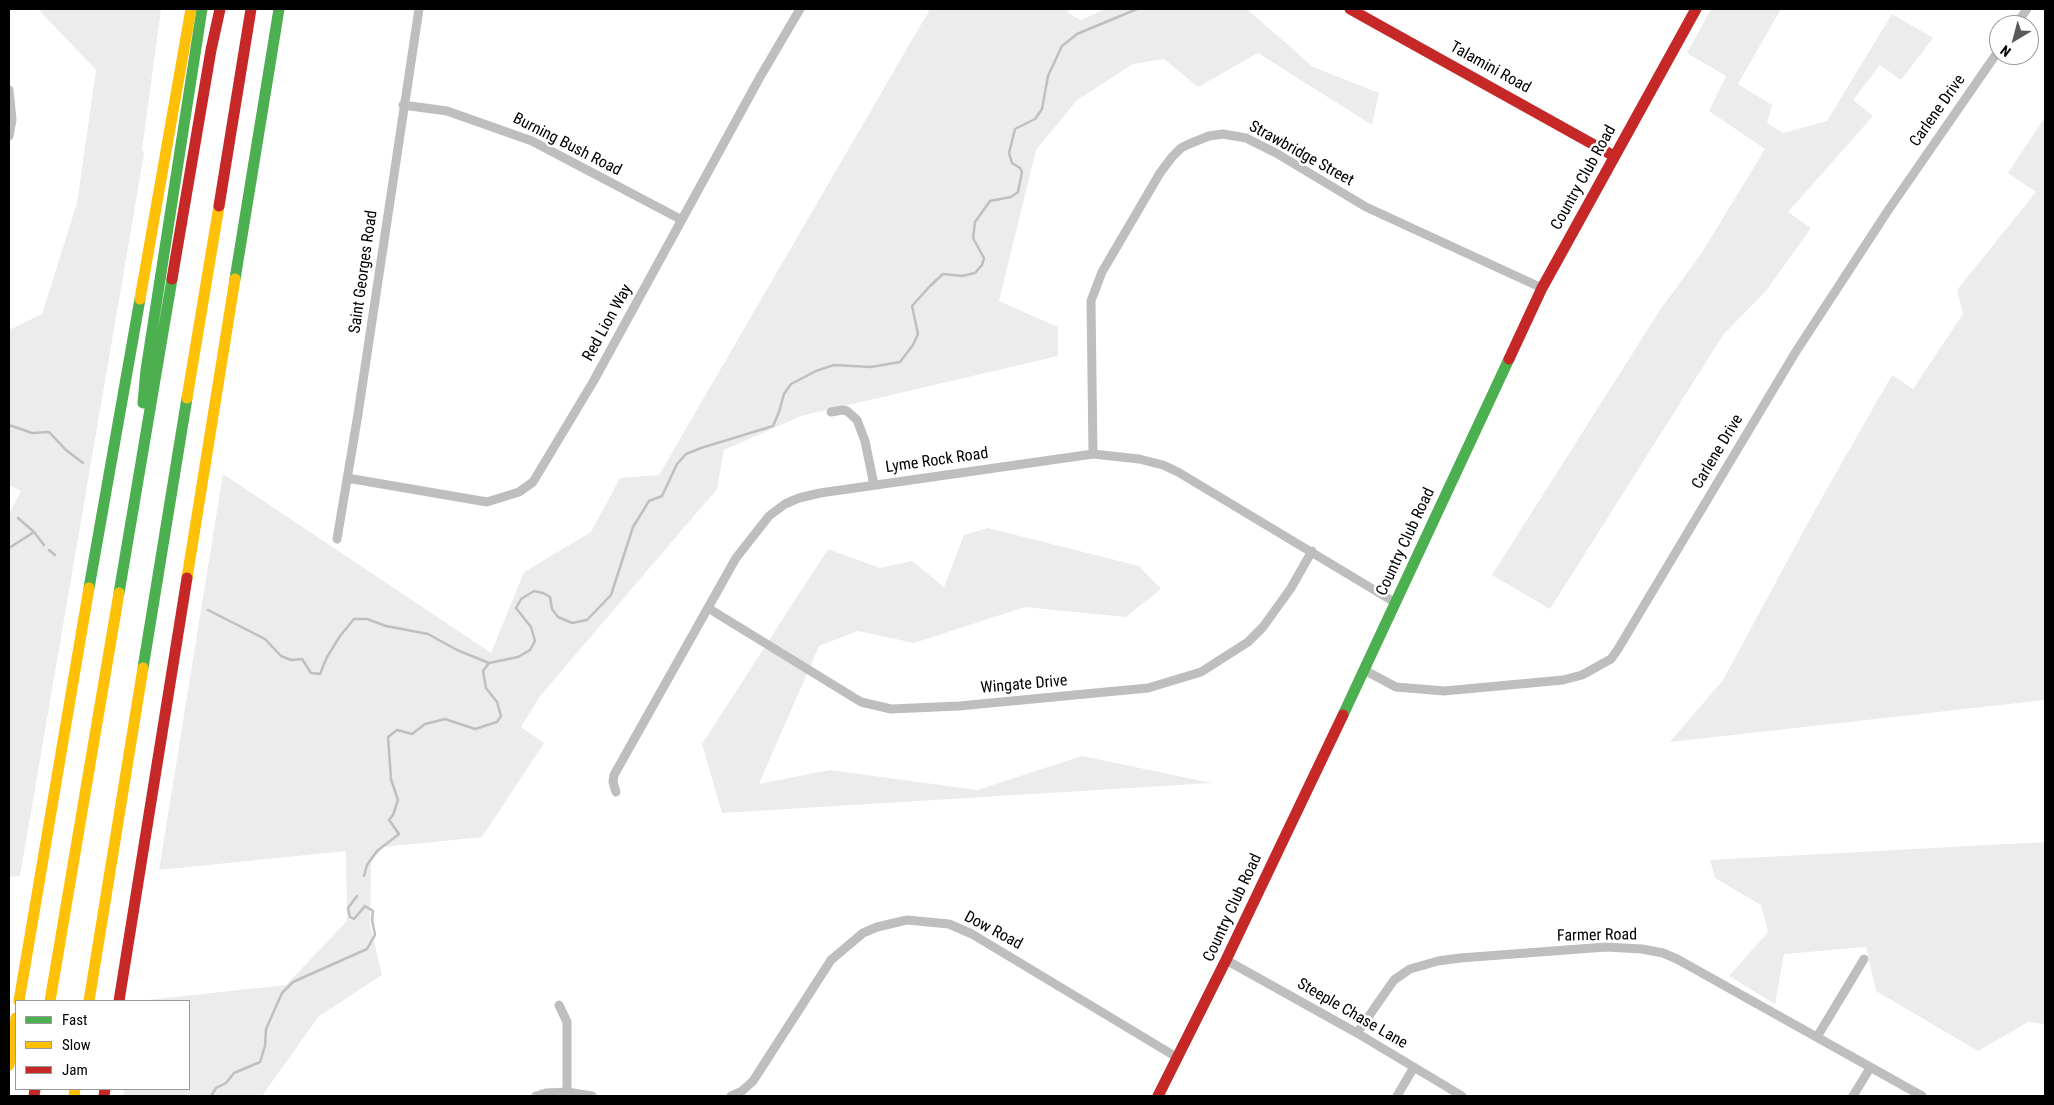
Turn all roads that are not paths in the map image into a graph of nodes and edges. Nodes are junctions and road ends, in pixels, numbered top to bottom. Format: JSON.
{"nodes":[{"id":1,"x":191,"y":9,"type":"edge"},
{"id":2,"x":202,"y":9,"type":"edge"},
{"id":3,"x":220,"y":9,"type":"edge"},
{"id":4,"x":251,"y":9,"type":"edge"},
{"id":5,"x":279,"y":9,"type":"edge"},
{"id":6,"x":419,"y":9,"type":"edge"},
{"id":7,"x":800,"y":9,"type":"edge"},
{"id":8,"x":1350,"y":9,"type":"edge"},
{"id":9,"x":1696,"y":9,"type":"edge"},
{"id":10,"x":1989,"y":64,"type":"edge"},
{"id":11,"x":9,"y":90,"type":"edge"},
{"id":12,"x":403,"y":106,"type":"junction"},
{"id":13,"x":9,"y":136,"type":"edge"},
{"id":14,"x":1614,"y":156,"type":"junction"},
{"id":15,"x":682,"y":220,"type":"junction"},
{"id":16,"x":1542,"y":288,"type":"junction"},
{"id":17,"x":831,"y":412,"type":"dead end"},
{"id":18,"x":1093,"y":454,"type":"junction"},
{"id":19,"x":347,"y":478,"type":"junction"},
{"id":20,"x":874,"y":484,"type":"junction"},
{"id":21,"x":136,"y":492,"type":"junction"},
{"id":22,"x":337,"y":539,"type":"dead end"},
{"id":23,"x":1312,"y":551,"type":"junction"},
{"id":24,"x":1396,"y":603,"type":"junction"},
{"id":25,"x":708,"y":608,"type":"junction"},
{"id":26,"x":1364,"y":670,"type":"junction"},
{"id":27,"x":616,"y":792,"type":"dead end"},
{"id":28,"x":1864,"y":959,"type":"dead end"},
{"id":29,"x":1226,"y":960,"type":"junction"},
{"id":30,"x":19,"y":1000,"type":"edge"},
{"id":31,"x":50,"y":1000,"type":"edge"},
{"id":32,"x":89,"y":1000,"type":"edge"},
{"id":33,"x":120,"y":1000,"type":"edge"},
{"id":34,"x":559,"y":1005,"type":"dead end"},
{"id":35,"x":15,"y":1025,"type":"edge"},
{"id":36,"x":1357,"y":1033,"type":"junction"},
{"id":37,"x":1817,"y":1037,"type":"junction"},
{"id":38,"x":1178,"y":1058,"type":"junction"},
{"id":39,"x":9,"y":1065,"type":"edge"},
{"id":40,"x":1414,"y":1067,"type":"junction"},
{"id":41,"x":1870,"y":1068,"type":"junction"},
{"id":42,"x":567,"y":1092,"type":"junction"},
{"id":43,"x":536,"y":1096,"type":"edge"},
{"id":44,"x":592,"y":1096,"type":"edge"},
{"id":45,"x":731,"y":1096,"type":"edge"},
{"id":46,"x":1158,"y":1096,"type":"edge"},
{"id":47,"x":1397,"y":1096,"type":"edge"},
{"id":48,"x":1462,"y":1096,"type":"edge"},
{"id":49,"x":1853,"y":1096,"type":"edge"},
{"id":50,"x":1922,"y":1096,"type":"edge"}],
"edges":[{"from":1,"to":30,"type":"main road"},
{"from":2,"to":21,"type":"main road"},
{"from":3,"to":21,"type":"main road"},
{"from":4,"to":32,"type":"main road"},
{"from":5,"to":33,"type":"main road"},
{"from":6,"to":12,"type":"street","name":"Saint Georges Road"},
{"from":7,"to":15,"type":"street","name":"Red Lion Way"},
{"from":8,"to":14,"type":"main road","name":"Talamini Road"},
{"from":9,"to":14,"type":"main road","name":"Country Club Road"},
{"from":10,"to":26,"type":"street","name":"Carlene Drive"},
{"from":11,"to":13,"type":"street"},
{"from":12,"to":15,"type":"street","name":"Burning Bush Road"},
{"from":12,"to":19,"type":"street","name":"Saint Georges Road"},
{"from":14,"to":16,"type":"main road","name":"Country Club Road"},
{"from":15,"to":19,"type":"street","name":"Red Lion Way"},
{"from":16,"to":18,"type":"street","name":"Strawbridge Street"},
{"from":16,"to":24,"type":"main road","name":"Country Club Road"},
{"from":17,"to":20,"type":"street"},
{"from":18,"to":20,"type":"street","name":"Lyme Rock Road"},
{"from":18,"to":23,"type":"street","name":"Lyme Rock Road"},
{"from":19,"to":22,"type":"street","name":"Saint Georges Road"},
{"from":20,"to":25,"type":"street","name":"Lyme Rock Road"},
{"from":21,"to":31,"type":"main road"},
{"from":23,"to":24,"type":"street","name":"Lyme Rock Road"},
{"from":23,"to":25,"type":"street","name":"Wingate Drive"},
{"from":24,"to":26,"type":"main road","name":"Country Club Road"},
{"from":25,"to":27,"type":"street","name":"Lyme Rock Road"},
{"from":26,"to":29,"type":"main road","name":"Country Club Road"},
{"from":28,"to":37,"type":"street"},
{"from":29,"to":36,"type":"street","name":"Steeple Chase Lane"},
{"from":29,"to":38,"type":"main road","name":"Country Club Road"},
{"from":34,"to":42,"type":"street"},
{"from":35,"to":39,"type":"main road"},
{"from":36,"to":37,"type":"street","name":"Farmer Road"},
{"from":36,"to":40,"type":"street","name":"Steeple Chase Lane"},
{"from":37,"to":41,"type":"street","name":"Farmer Road"},
{"from":38,"to":45,"type":"street","name":"Dow Road"},
{"from":38,"to":46,"type":"main road","name":"Country Club Road"},
{"from":40,"to":47,"type":"street"},
{"from":40,"to":48,"type":"street","name":"Steeple Chase Lane"},
{"from":41,"to":49,"type":"street"},
{"from":41,"to":50,"type":"street","name":"Farmer Road"},
{"from":42,"to":43,"type":"street"},
{"from":42,"to":44,"type":"street"}]}
